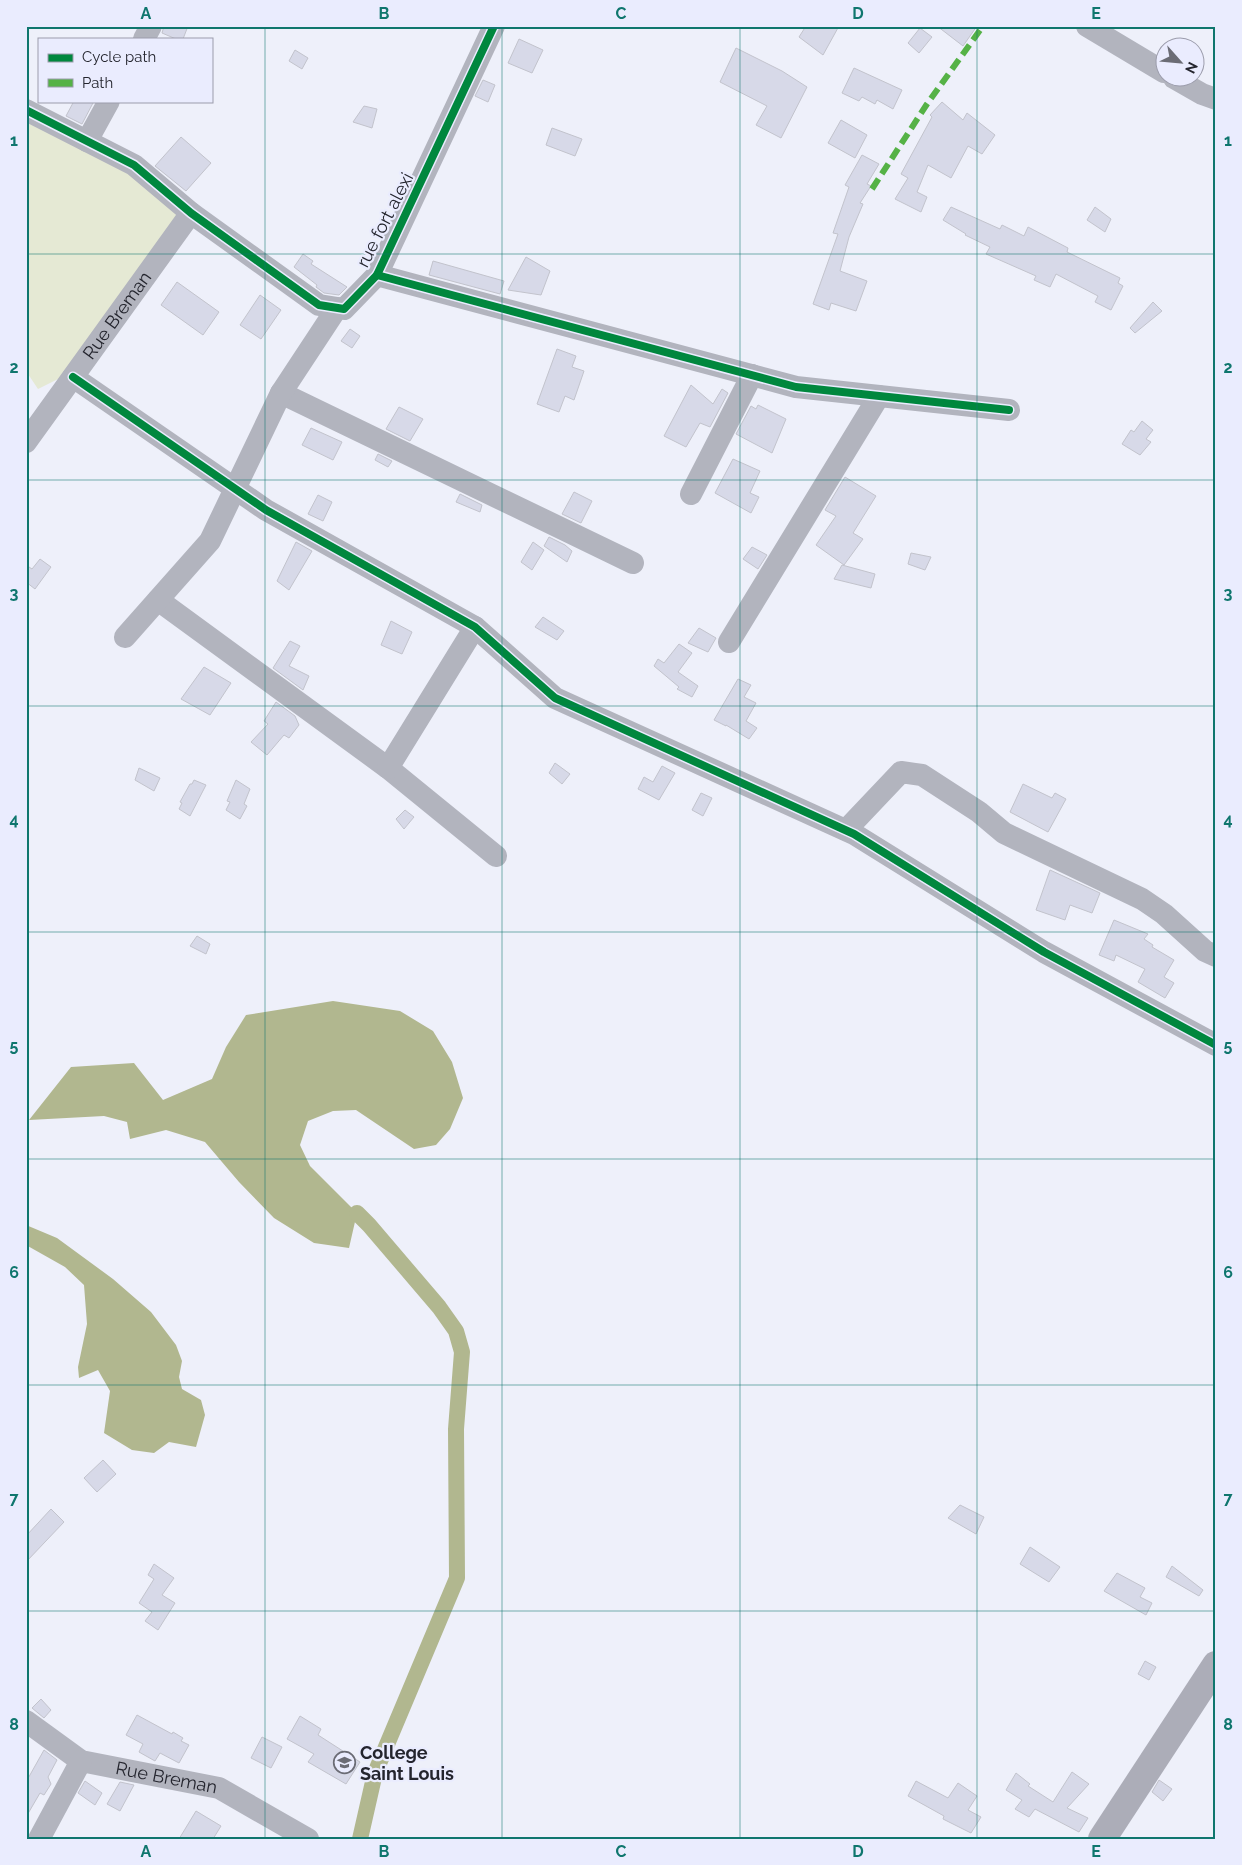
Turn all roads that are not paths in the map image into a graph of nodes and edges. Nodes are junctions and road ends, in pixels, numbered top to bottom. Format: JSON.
{"nodes":[{"id":1,"x":151,"y":26,"type":"edge"},
{"id":2,"x":494,"y":26,"type":"edge"},
{"id":3,"x":1087,"y":26,"type":"edge"},
{"id":4,"x":145,"y":38,"type":"edge"},
{"id":5,"x":1154,"y":66,"type":"edge"},
{"id":6,"x":1192,"y":88,"type":"edge"},
{"id":7,"x":1216,"y":99,"type":"edge"},
{"id":8,"x":108,"y":102,"type":"edge"},
{"id":9,"x":26,"y":110,"type":"edge"},
{"id":10,"x":87,"y":141,"type":"junction"},
{"id":11,"x":191,"y":213,"type":"junction"},
{"id":12,"x":376,"y":275,"type":"junction"},
{"id":13,"x":337,"y":308,"type":"junction"},
{"id":14,"x":752,"y":375,"type":"junction"},
{"id":15,"x":73,"y":377,"type":"junction"},
{"id":16,"x":281,"y":393,"type":"junction"},
{"id":17,"x":878,"y":396,"type":"junction"},
{"id":18,"x":1009,"y":410,"type":"dead end"},
{"id":19,"x":26,"y":442,"type":"edge"},
{"id":20,"x":235,"y":488,"type":"junction"},
{"id":21,"x":691,"y":494,"type":"dead end"},
{"id":22,"x":633,"y":563,"type":"dead end"},
{"id":23,"x":158,"y":600,"type":"junction"},
{"id":24,"x":475,"y":627,"type":"junction"},
{"id":25,"x":125,"y":637,"type":"dead end"},
{"id":26,"x":729,"y":642,"type":"dead end"},
{"id":27,"x":388,"y":768,"type":"junction"},
{"id":28,"x":846,"y":830,"type":"junction"},
{"id":29,"x":496,"y":856,"type":"dead end"},
{"id":30,"x":1216,"y":956,"type":"edge"},
{"id":31,"x":1216,"y":1045,"type":"edge"},
{"id":32,"x":1216,"y":1665,"type":"edge"},
{"id":33,"x":26,"y":1721,"type":"edge"},
{"id":34,"x":81,"y":1761,"type":"junction"},
{"id":35,"x":39,"y":1839,"type":"edge"},
{"id":36,"x":308,"y":1839,"type":"edge"},
{"id":37,"x":1102,"y":1839,"type":"edge"}],
"edges":[{"from":1,"to":4,"type":"street"},
{"from":2,"to":12,"type":"street","name":"rue fort alexi"},
{"from":3,"to":5,"type":"street"},
{"from":6,"to":7,"type":"street"},
{"from":8,"to":10,"type":"street"},
{"from":9,"to":10,"type":"street"},
{"from":10,"to":11,"type":"street"},
{"from":11,"to":13,"type":"street"},
{"from":11,"to":15,"type":"street","name":"Rue Breman"},
{"from":12,"to":13,"type":"street","name":"rue fort alexi"},
{"from":12,"to":14,"type":"street"},
{"from":13,"to":16,"type":"street"},
{"from":14,"to":17,"type":"street"},
{"from":14,"to":21,"type":"street"},
{"from":15,"to":19,"type":"street","name":"Rue Breman"},
{"from":15,"to":20,"type":"street"},
{"from":16,"to":20,"type":"street"},
{"from":16,"to":22,"type":"street"},
{"from":17,"to":18,"type":"street"},
{"from":17,"to":26,"type":"street"},
{"from":20,"to":23,"type":"street"},
{"from":20,"to":24,"type":"street"},
{"from":23,"to":25,"type":"street"},
{"from":23,"to":27,"type":"street"},
{"from":24,"to":27,"type":"street"},
{"from":24,"to":28,"type":"street"},
{"from":27,"to":29,"type":"street"},
{"from":28,"to":30,"type":"street"},
{"from":28,"to":31,"type":"street"},
{"from":32,"to":37,"type":"main road"},
{"from":33,"to":34,"type":"street","name":"Rue Breman"},
{"from":34,"to":35,"type":"street"},
{"from":34,"to":36,"type":"street","name":"Rue Breman"}]}
